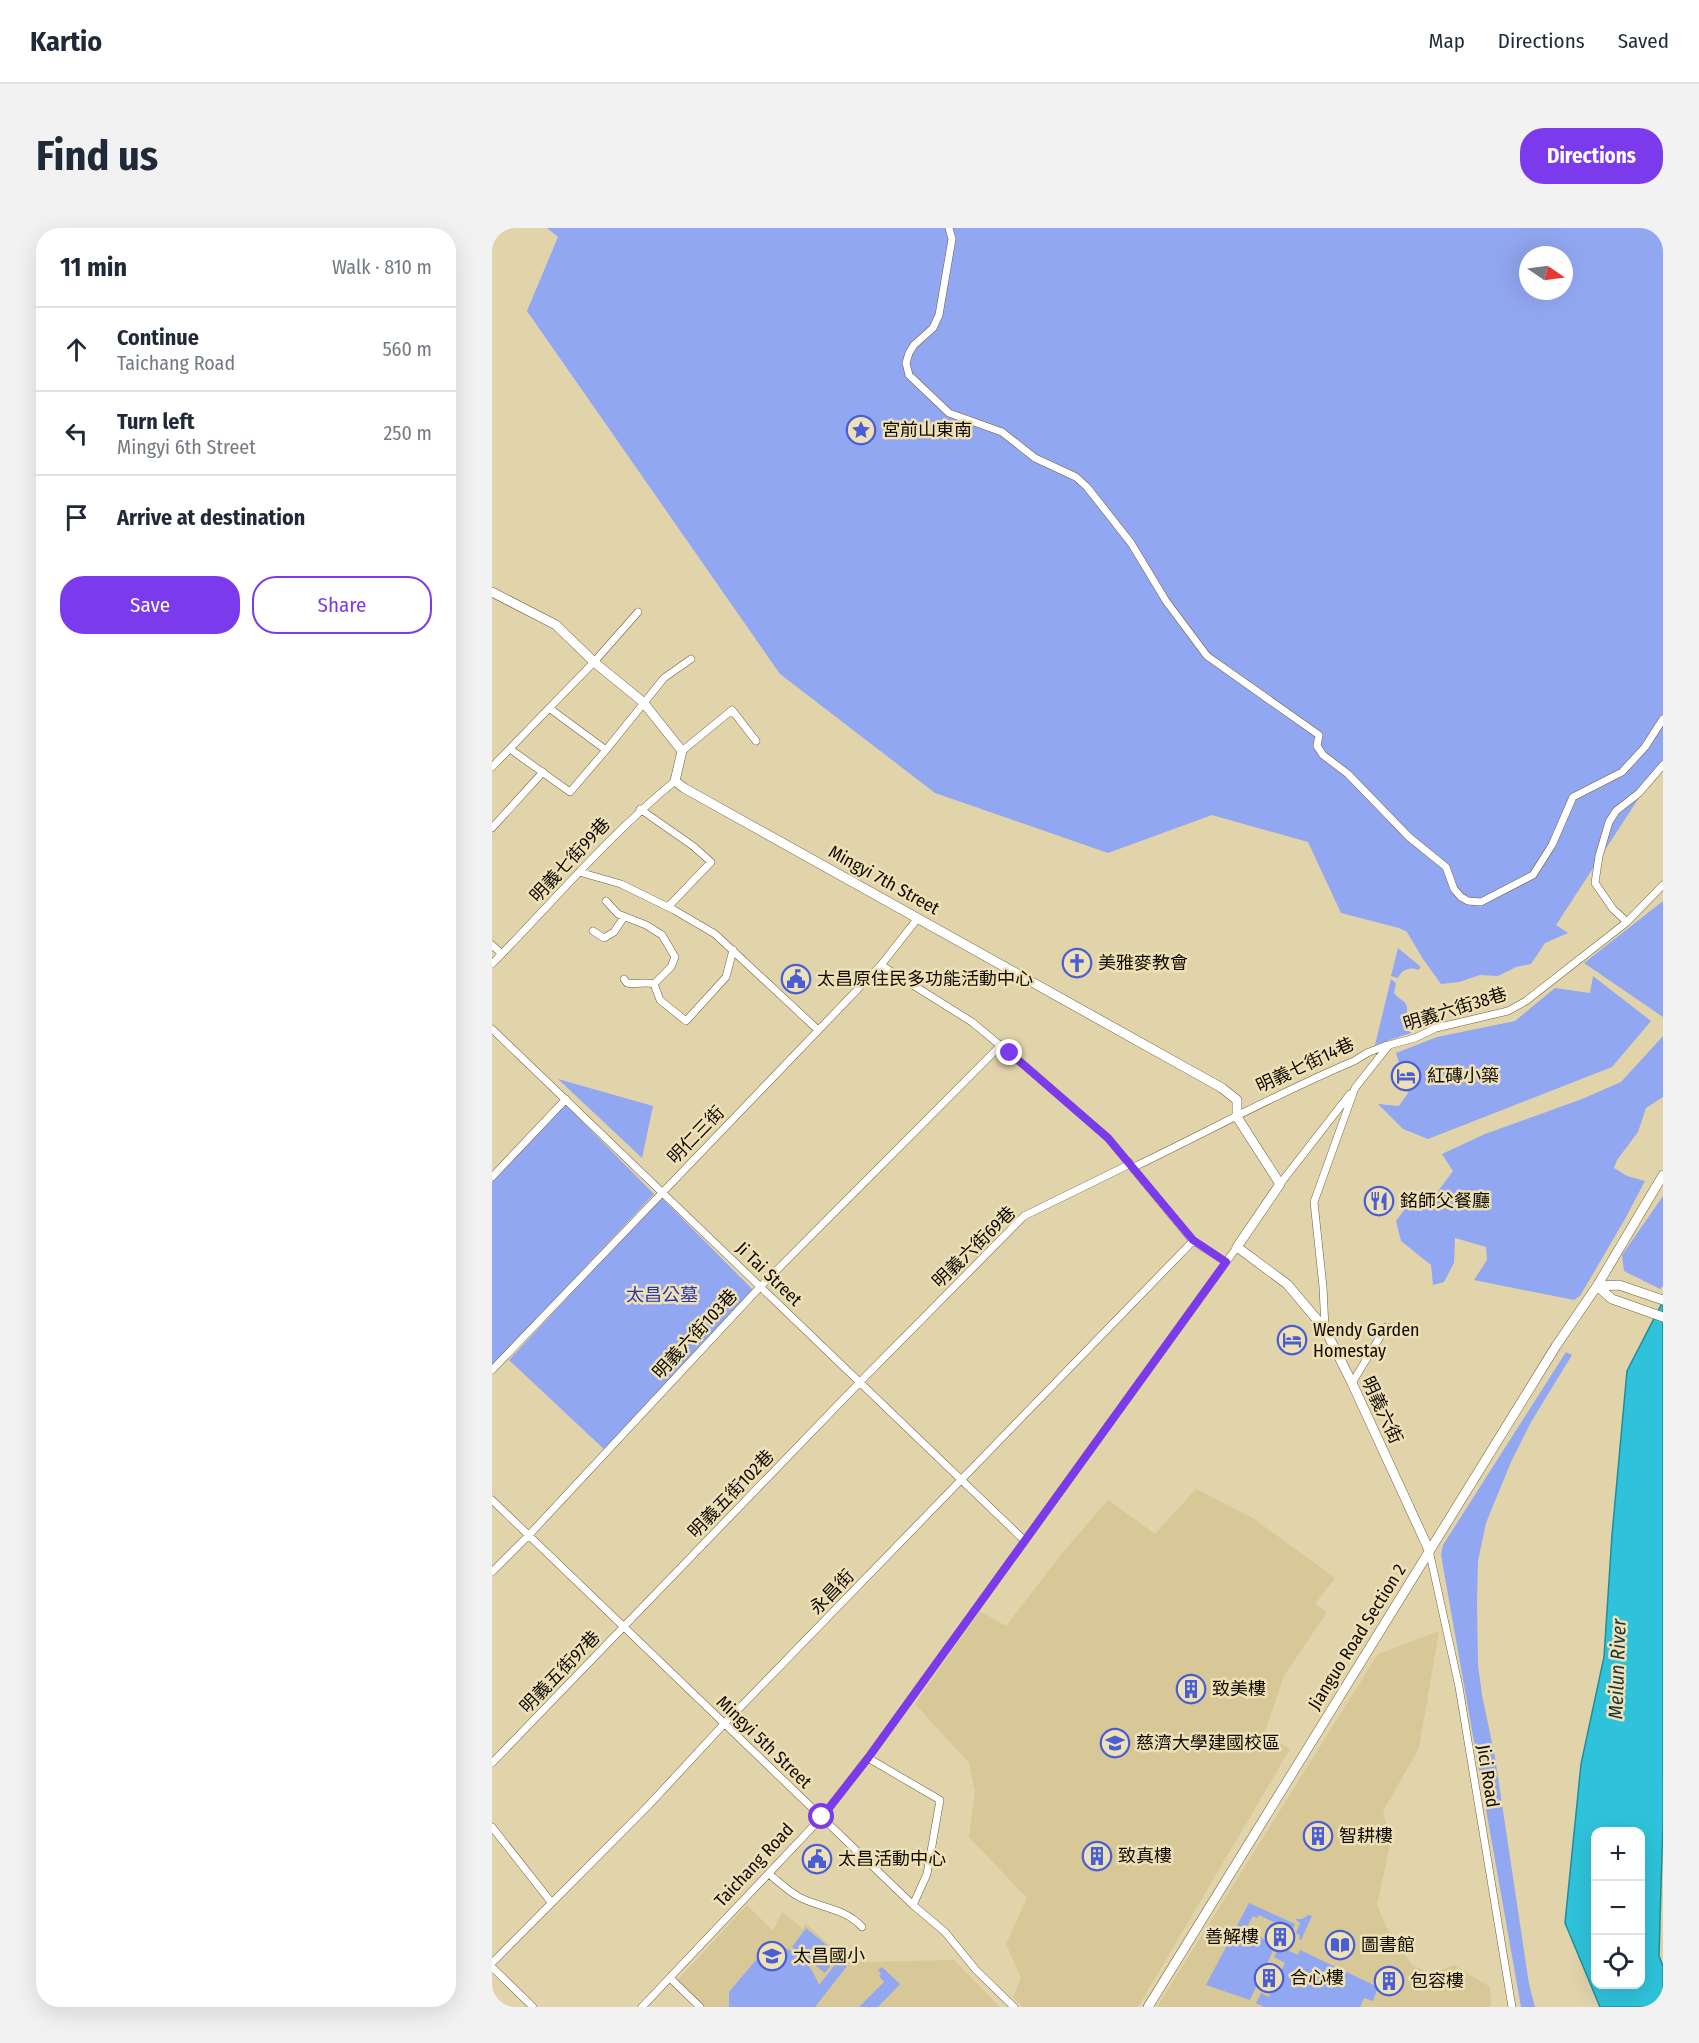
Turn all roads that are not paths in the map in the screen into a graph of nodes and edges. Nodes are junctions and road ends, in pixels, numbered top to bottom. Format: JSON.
{"nodes":[{"id":1,"x":949,"y":228,"type":"edge"},
{"id":2,"x":492,"y":592,"type":"edge"},
{"id":3,"x":638,"y":612,"type":"dead end"},
{"id":4,"x":691,"y":659,"type":"dead end"},
{"id":5,"x":594,"y":662,"type":"junction"},
{"id":6,"x":643,"y":702,"type":"junction"},
{"id":7,"x":549,"y":708,"type":"junction"},
{"id":8,"x":1663,"y":719,"type":"edge"},
{"id":9,"x":756,"y":741,"type":"dead end"},
{"id":10,"x":510,"y":749,"type":"junction"},
{"id":11,"x":606,"y":750,"type":"junction"},
{"id":12,"x":682,"y":751,"type":"junction"},
{"id":13,"x":1663,"y":765,"type":"edge"},
{"id":14,"x":492,"y":768,"type":"edge"},
{"id":15,"x":543,"y":772,"type":"junction"},
{"id":16,"x":675,"y":781,"type":"junction"},
{"id":17,"x":640,"y":809,"type":"junction"},
{"id":18,"x":492,"y":828,"type":"edge"},
{"id":19,"x":579,"y":872,"type":"junction"},
{"id":20,"x":1663,"y":885,"type":"edge"},
{"id":21,"x":606,"y":901,"type":"dead end"},
{"id":22,"x":668,"y":907,"type":"junction"},
{"id":23,"x":624,"y":917,"type":"junction"},
{"id":24,"x":918,"y":918,"type":"junction"},
{"id":25,"x":1627,"y":922,"type":"junction"},
{"id":26,"x":593,"y":932,"type":"dead end"},
{"id":27,"x":492,"y":945,"type":"edge"},
{"id":28,"x":733,"y":950,"type":"junction"},
{"id":29,"x":502,"y":954,"type":"junction"},
{"id":30,"x":492,"y":964,"type":"edge"},
{"id":31,"x":881,"y":965,"type":"junction"},
{"id":32,"x":624,"y":979,"type":"dead end"},
{"id":33,"x":654,"y":984,"type":"junction"},
{"id":34,"x":492,"y":1029,"type":"edge"},
{"id":35,"x":818,"y":1030,"type":"junction"},
{"id":36,"x":1001,"y":1045,"type":"junction"},
{"id":37,"x":1389,"y":1045,"type":"junction"},
{"id":38,"x":1355,"y":1088,"type":"junction"},
{"id":39,"x":566,"y":1099,"type":"junction"},
{"id":40,"x":1237,"y":1117,"type":"junction"},
{"id":41,"x":1131,"y":1165,"type":"junction"},
{"id":42,"x":1663,"y":1175,"type":"edge"},
{"id":43,"x":492,"y":1177,"type":"edge"},
{"id":44,"x":1281,"y":1184,"type":"junction"},
{"id":45,"x":663,"y":1192,"type":"junction"},
{"id":46,"x":1193,"y":1240,"type":"junction"},
{"id":47,"x":1237,"y":1247,"type":"junction"},
{"id":48,"x":1226,"y":1262,"type":"junction"},
{"id":49,"x":1597,"y":1286,"type":"junction"},
{"id":50,"x":760,"y":1287,"type":"junction"},
{"id":51,"x":1663,"y":1300,"type":"edge"},
{"id":52,"x":1663,"y":1317,"type":"edge"},
{"id":53,"x":1392,"y":1328,"type":"dead end"},
{"id":54,"x":1325,"y":1329,"type":"junction"},
{"id":55,"x":492,"y":1370,"type":"edge"},
{"id":56,"x":860,"y":1382,"type":"junction"},
{"id":57,"x":1352,"y":1383,"type":"junction"},
{"id":58,"x":960,"y":1481,"type":"junction"},
{"id":59,"x":492,"y":1500,"type":"edge"},
{"id":60,"x":529,"y":1535,"type":"junction"},
{"id":61,"x":1025,"y":1541,"type":"junction"},
{"id":62,"x":1429,"y":1550,"type":"junction"},
{"id":63,"x":492,"y":1572,"type":"edge"},
{"id":64,"x":624,"y":1628,"type":"junction"},
{"id":65,"x":724,"y":1724,"type":"junction"},
{"id":66,"x":868,"y":1758,"type":"junction"},
{"id":67,"x":492,"y":1763,"type":"edge"},
{"id":68,"x":822,"y":1817,"type":"junction"},
{"id":69,"x":492,"y":1827,"type":"edge"},
{"id":70,"x":769,"y":1874,"type":"junction"},
{"id":71,"x":551,"y":1902,"type":"junction"},
{"id":72,"x":913,"y":1905,"type":"junction"},
{"id":73,"x":862,"y":1927,"type":"dead end"},
{"id":74,"x":492,"y":1965,"type":"edge"},
{"id":75,"x":670,"y":1978,"type":"junction"},
{"id":76,"x":533,"y":2007,"type":"edge"},
{"id":77,"x":642,"y":2007,"type":"edge"},
{"id":78,"x":700,"y":2007,"type":"edge"},
{"id":79,"x":1014,"y":2007,"type":"edge"},
{"id":80,"x":1148,"y":2007,"type":"edge"},
{"id":81,"x":1512,"y":2007,"type":"edge"}],
"edges":[{"from":1,"to":8,"type":"street"},
{"from":2,"to":5,"type":"street"},
{"from":3,"to":5,"type":"street"},
{"from":4,"to":6,"type":"street"},
{"from":5,"to":6,"type":"street"},
{"from":5,"to":7,"type":"street"},
{"from":6,"to":11,"type":"street"},
{"from":6,"to":12,"type":"street"},
{"from":7,"to":10,"type":"street"},
{"from":7,"to":11,"type":"street"},
{"from":9,"to":12,"type":"street"},
{"from":10,"to":14,"type":"street"},
{"from":10,"to":15,"type":"street"},
{"from":11,"to":15,"type":"street"},
{"from":12,"to":16,"type":"street"},
{"from":13,"to":25,"type":"street"},
{"from":15,"to":18,"type":"street"},
{"from":16,"to":17,"type":"street","name":"明義七街99巷"},
{"from":16,"to":24,"type":"street","name":"Mingyi 7th Street"},
{"from":17,"to":19,"type":"street","name":"明義七街99巷"},
{"from":17,"to":22,"type":"street"},
{"from":19,"to":22,"type":"street"},
{"from":19,"to":29,"type":"street","name":"明義七街99巷"},
{"from":20,"to":25,"type":"street","name":"明義六街38巷"},
{"from":21,"to":23,"type":"street"},
{"from":22,"to":28,"type":"street"},
{"from":23,"to":26,"type":"street"},
{"from":23,"to":33,"type":"street"},
{"from":24,"to":31,"type":"street","name":"明仁三街"},
{"from":24,"to":40,"type":"street","name":"Mingyi 7th Street"},
{"from":25,"to":37,"type":"street","name":"明義六街38巷"},
{"from":27,"to":29,"type":"street"},
{"from":28,"to":33,"type":"street"},
{"from":28,"to":35,"type":"street"},
{"from":29,"to":30,"type":"street","name":"明義七街99巷"},
{"from":31,"to":35,"type":"street","name":"明仁三街"},
{"from":31,"to":36,"type":"street"},
{"from":32,"to":33,"type":"street"},
{"from":34,"to":39,"type":"street","name":"Ji Tai Street"},
{"from":35,"to":45,"type":"street","name":"明仁三街"},
{"from":36,"to":41,"type":"street"},
{"from":36,"to":50,"type":"street","name":"明義六街103巷"},
{"from":37,"to":38,"type":"street","name":"明義六街38巷"},
{"from":37,"to":40,"type":"street","name":"明義七街14巷"},
{"from":38,"to":44,"type":"street"},
{"from":38,"to":54,"type":"street","name":"明義六街38巷"},
{"from":39,"to":43,"type":"street"},
{"from":39,"to":45,"type":"street","name":"Ji Tai Street"},
{"from":40,"to":41,"type":"street","name":"明義七街14巷"},
{"from":40,"to":44,"type":"street","name":"Mingyi 7th Street"},
{"from":41,"to":46,"type":"street"},
{"from":41,"to":56,"type":"street","name":"明義六街69巷"},
{"from":42,"to":49,"type":"street","name":"Jianguo Road Section 2"},
{"from":44,"to":47,"type":"street","name":"Taichang Road"},
{"from":45,"to":50,"type":"street","name":"Ji Tai Street"},
{"from":45,"to":55,"type":"street","name":"明仁三街"},
{"from":46,"to":48,"type":"street"},
{"from":46,"to":58,"type":"street","name":"永昌街"},
{"from":47,"to":48,"type":"street","name":"Taichang Road"},
{"from":47,"to":54,"type":"street","name":"明義六街"},
{"from":48,"to":61,"type":"street","name":"Taichang Road"},
{"from":49,"to":51,"type":"street"},
{"from":49,"to":52,"type":"street"},
{"from":49,"to":62,"type":"street","name":"Jianguo Road Section 2"},
{"from":50,"to":56,"type":"street","name":"Ji Tai Street"},
{"from":50,"to":60,"type":"street","name":"明義六街103巷"},
{"from":53,"to":57,"type":"street"},
{"from":54,"to":57,"type":"street","name":"明義六街"},
{"from":56,"to":58,"type":"street","name":"Ji Tai Street"},
{"from":56,"to":64,"type":"street","name":"明義五街102巷"},
{"from":57,"to":62,"type":"street","name":"明義六街"},
{"from":58,"to":61,"type":"street","name":"Ji Tai Street"},
{"from":58,"to":65,"type":"street","name":"永昌街"},
{"from":59,"to":60,"type":"street","name":"Mingyi 5th Street"},
{"from":60,"to":63,"type":"street","name":"明義六街103巷"},
{"from":60,"to":64,"type":"street","name":"Mingyi 5th Street"},
{"from":61,"to":66,"type":"street","name":"Taichang Road"},
{"from":62,"to":80,"type":"street","name":"Jianguo Road Section 2"},
{"from":62,"to":81,"type":"street","name":"Jici Road"},
{"from":64,"to":65,"type":"street","name":"Mingyi 5th Street"},
{"from":64,"to":67,"type":"street","name":"明義五街97巷"},
{"from":65,"to":68,"type":"street","name":"Mingyi 5th Street"},
{"from":65,"to":71,"type":"street","name":"永昌街"},
{"from":66,"to":68,"type":"street","name":"Taichang Road"},
{"from":66,"to":72,"type":"street"},
{"from":68,"to":70,"type":"street","name":"Taichang Road"},
{"from":68,"to":72,"type":"street","name":"Mingyi 5th Street"},
{"from":69,"to":71,"type":"street"},
{"from":70,"to":73,"type":"street"},
{"from":70,"to":75,"type":"street","name":"Taichang Road"},
{"from":71,"to":74,"type":"street","name":"永昌街"},
{"from":72,"to":79,"type":"street","name":"Mingyi 5th Street"},
{"from":74,"to":76,"type":"street"},
{"from":75,"to":77,"type":"street","name":"Taichang Road"},
{"from":75,"to":78,"type":"street"}]}
